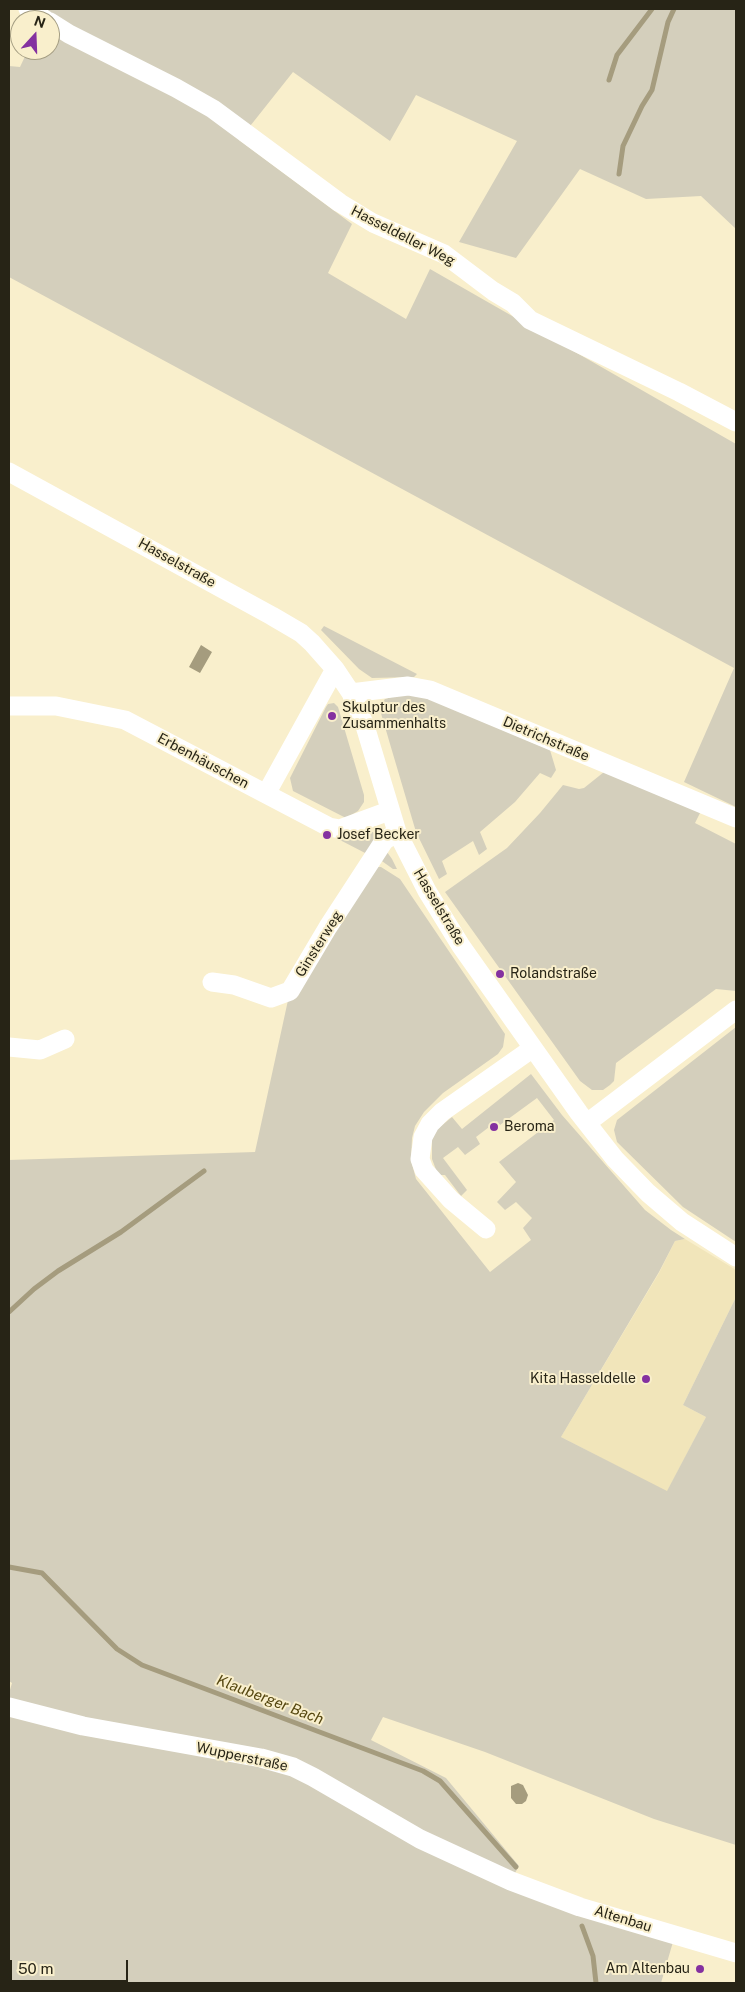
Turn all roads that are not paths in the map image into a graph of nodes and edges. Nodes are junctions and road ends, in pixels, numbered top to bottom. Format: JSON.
{"nodes":[{"id":1,"x":60,"y":28,"type":"edge"},
{"id":2,"x":736,"y":422,"type":"edge"},
{"id":3,"x":9,"y":472,"type":"edge"},
{"id":4,"x":335,"y":669,"type":"junction"},
{"id":5,"x":351,"y":693,"type":"junction"},
{"id":6,"x":9,"y":706,"type":"edge"},
{"id":7,"x":266,"y":794,"type":"junction"},
{"id":8,"x":389,"y":811,"type":"junction"},
{"id":9,"x":736,"y":818,"type":"edge"},
{"id":10,"x":397,"y":832,"type":"junction"},
{"id":11,"x":212,"y":982,"type":"dead end"},
{"id":12,"x":736,"y":1010,"type":"edge"},
{"id":13,"x":65,"y":1039,"type":"dead end"},
{"id":14,"x":9,"y":1048,"type":"edge"},
{"id":15,"x":533,"y":1048,"type":"junction"},
{"id":16,"x":587,"y":1123,"type":"junction"},
{"id":17,"x":486,"y":1229,"type":"dead end"},
{"id":18,"x":736,"y":1257,"type":"edge"},
{"id":19,"x":9,"y":1707,"type":"edge"},
{"id":20,"x":511,"y":1881,"type":"joint"},
{"id":21,"x":736,"y":1953,"type":"edge"}],
"edges":[{"from":1,"to":2,"type":"street","name":"Hasseldeller Weg"},
{"from":3,"to":4,"type":"street","name":"Hasselstraße"},
{"from":4,"to":5,"type":"street","name":"Hasselstraße"},
{"from":4,"to":7,"type":"street"},
{"from":5,"to":8,"type":"street","name":"Hasselstraße"},
{"from":5,"to":9,"type":"street","name":"Dietrichstraße"},
{"from":6,"to":7,"type":"street","name":"Erbenhäuschen"},
{"from":7,"to":8,"type":"street","name":"Erbenhäuschen"},
{"from":8,"to":10,"type":"street","name":"Hasselstraße"},
{"from":10,"to":11,"type":"street","name":"Ginsterweg"},
{"from":10,"to":15,"type":"street","name":"Hasselstraße"},
{"from":12,"to":16,"type":"street"},
{"from":13,"to":14,"type":"street"},
{"from":15,"to":16,"type":"street","name":"Hasselstraße"},
{"from":15,"to":17,"type":"street"},
{"from":16,"to":18,"type":"street","name":"Hasselstraße"},
{"from":19,"to":20,"type":"street","name":"Wupperstraße"},
{"from":20,"to":21,"type":"street","name":"Altenbau"}]}
